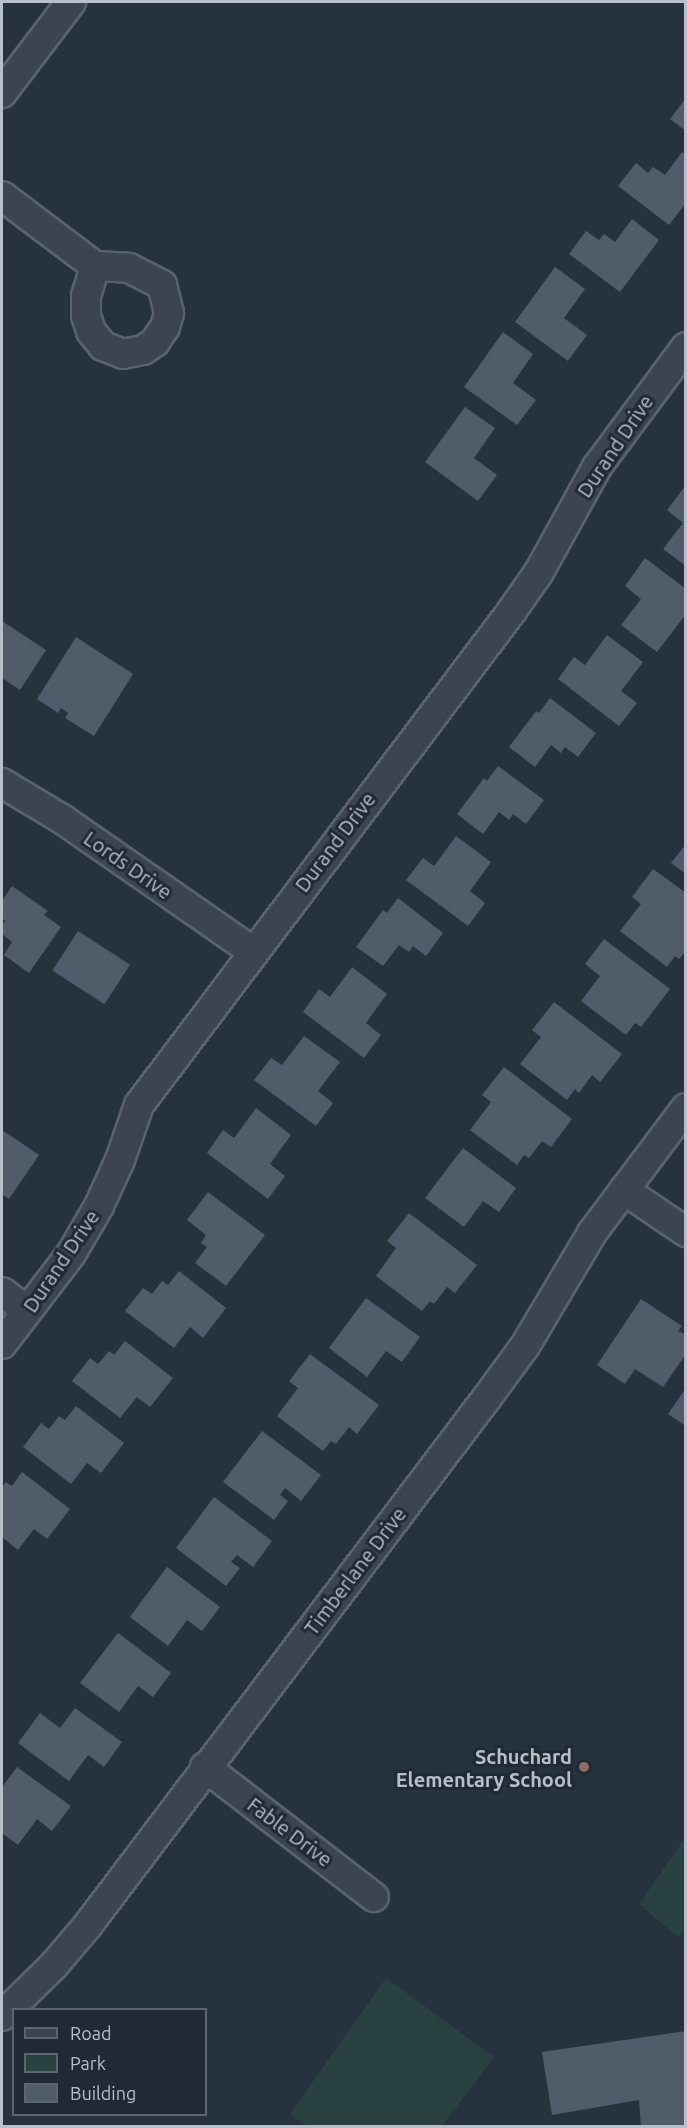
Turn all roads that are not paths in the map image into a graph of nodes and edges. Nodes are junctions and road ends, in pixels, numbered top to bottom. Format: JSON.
{"nodes":[{"id":1,"x":71,"y":2,"type":"edge"},
{"id":2,"x":2,"y":93,"type":"edge"},
{"id":3,"x":2,"y":196,"type":"edge"},
{"id":4,"x":95,"y":266,"type":"dead end"},
{"id":5,"x":686,"y":347,"type":"edge"},
{"id":6,"x":2,"y":783,"type":"edge"},
{"id":7,"x":252,"y":951,"type":"junction"},
{"id":8,"x":686,"y":1108,"type":"edge"},
{"id":9,"x":624,"y":1190,"type":"junction"},
{"id":10,"x":686,"y":1233,"type":"edge"},
{"id":11,"x":2,"y":1292,"type":"edge"},
{"id":12,"x":27,"y":1311,"type":"junction"},
{"id":13,"x":2,"y":1344,"type":"edge"},
{"id":14,"x":205,"y":1767,"type":"junction"},
{"id":15,"x":374,"y":1897,"type":"dead end"},
{"id":16,"x":2,"y":2016,"type":"edge"}],
"edges":[{"from":1,"to":2,"type":"street"},
{"from":3,"to":4,"type":"street"},
{"from":5,"to":7,"type":"street","name":"Durand Drive"},
{"from":6,"to":7,"type":"street","name":"Lords Drive"},
{"from":7,"to":12,"type":"street","name":"Durand Drive"},
{"from":8,"to":9,"type":"street","name":"Timberlane Drive"},
{"from":9,"to":10,"type":"street"},
{"from":9,"to":14,"type":"street","name":"Timberlane Drive"},
{"from":11,"to":12,"type":"street"},
{"from":12,"to":13,"type":"street","name":"Durand Drive"},
{"from":14,"to":15,"type":"street","name":"Fable Drive"},
{"from":14,"to":16,"type":"street","name":"Timberlane Drive"}]}
